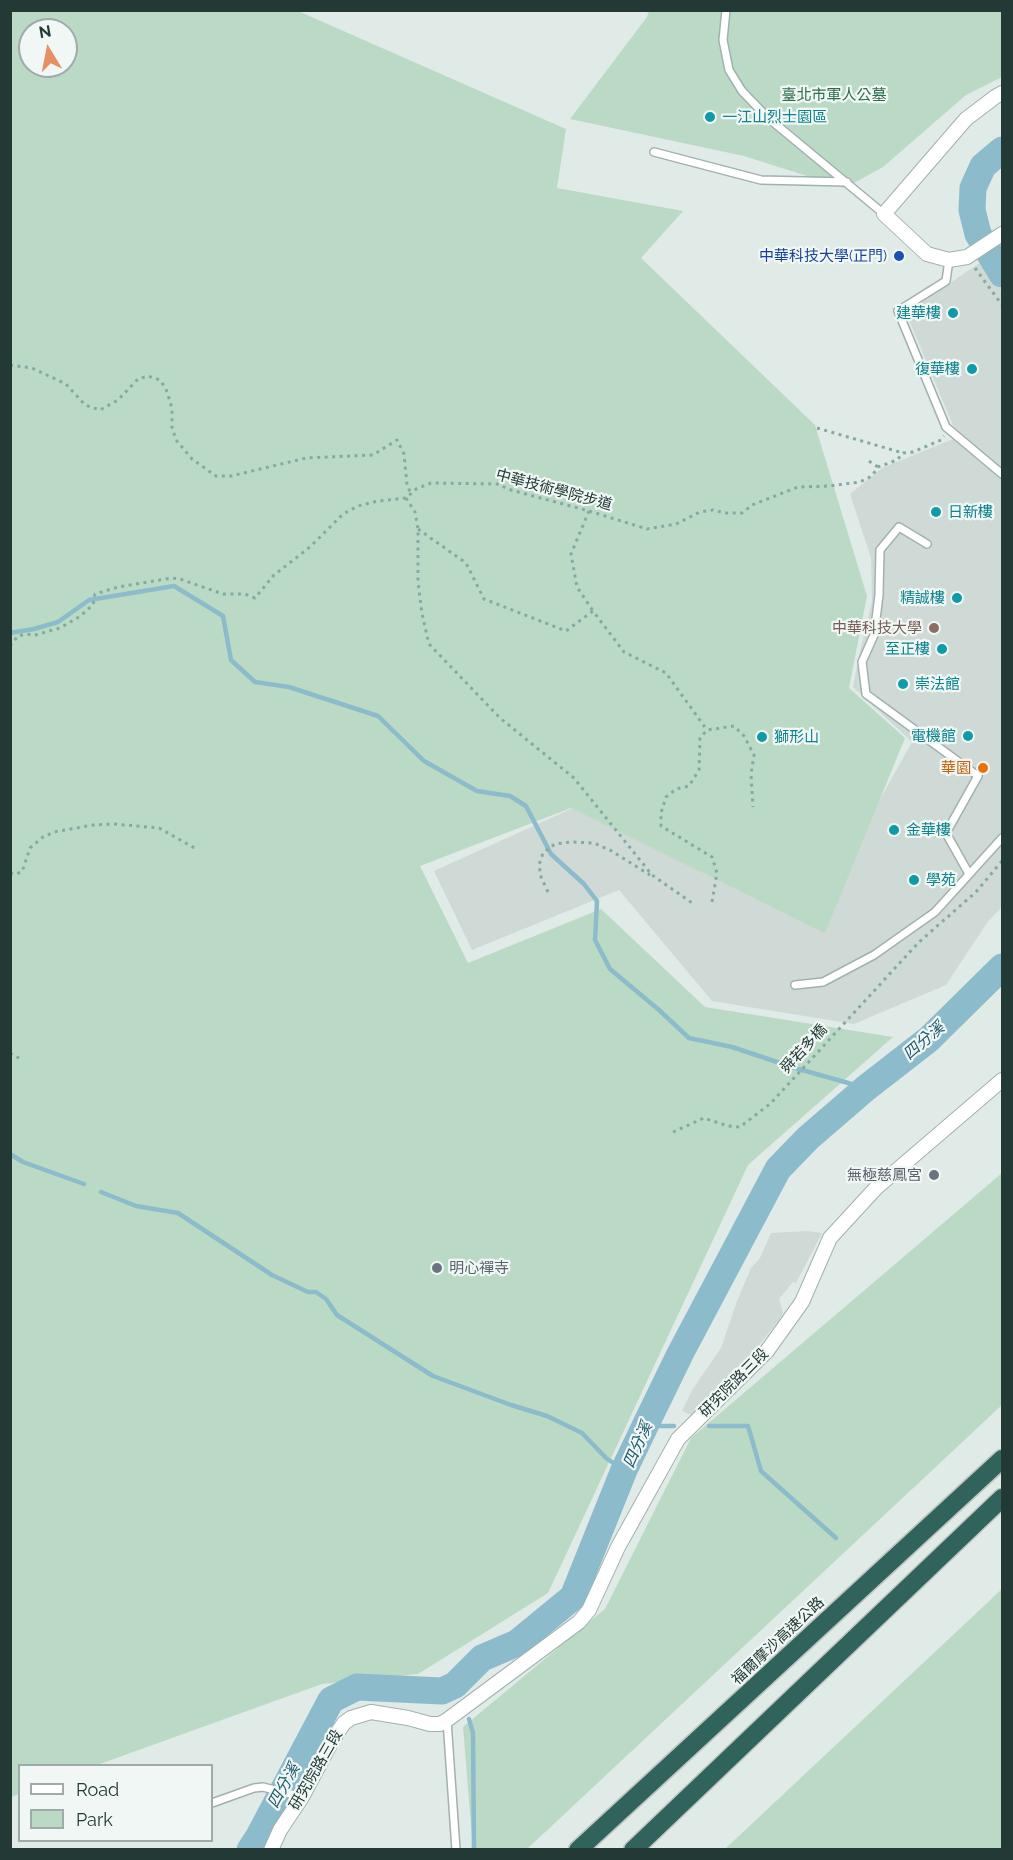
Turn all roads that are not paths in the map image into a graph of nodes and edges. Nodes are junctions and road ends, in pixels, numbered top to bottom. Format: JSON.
{"nodes":[{"id":1,"x":726,"y":10,"type":"edge"},
{"id":2,"x":1002,"y":93,"type":"edge"},
{"id":3,"x":654,"y":152,"type":"dead end"},
{"id":4,"x":847,"y":182,"type":"junction"},
{"id":5,"x":884,"y":214,"type":"junction"},
{"id":6,"x":1002,"y":234,"type":"edge"},
{"id":7,"x":949,"y":260,"type":"junction"},
{"id":8,"x":1002,"y":474,"type":"edge"},
{"id":9,"x":927,"y":544,"type":"dead end"},
{"id":10,"x":1002,"y":838,"type":"edge"},
{"id":11,"x":969,"y":874,"type":"junction"},
{"id":12,"x":795,"y":985,"type":"dead end"},
{"id":13,"x":1002,"y":1080,"type":"edge"},
{"id":14,"x":1002,"y":1459,"type":"edge"},
{"id":15,"x":1002,"y":1498,"type":"edge"},
{"id":16,"x":447,"y":1720,"type":"junction"},
{"id":17,"x":299,"y":1796,"type":"junction"},
{"id":18,"x":213,"y":1803,"type":"edge"},
{"id":19,"x":271,"y":1850,"type":"edge"},
{"id":20,"x":456,"y":1850,"type":"edge"},
{"id":21,"x":578,"y":1850,"type":"edge"},
{"id":22,"x":633,"y":1850,"type":"edge"}],
"edges":[{"from":1,"to":4,"type":"lane"},
{"from":2,"to":5,"type":"street"},
{"from":3,"to":4,"type":"lane"},
{"from":4,"to":5,"type":"lane"},
{"from":5,"to":7,"type":"street"},
{"from":6,"to":7,"type":"street"},
{"from":7,"to":8,"type":"lane"},
{"from":9,"to":11,"type":"lane"},
{"from":10,"to":11,"type":"lane"},
{"from":11,"to":12,"type":"lane"},
{"from":13,"to":16,"type":"street","name":"研究院路三段"},
{"from":14,"to":21,"type":"highway","name":"福爾摩沙高速公路"},
{"from":15,"to":22,"type":"highway"},
{"from":16,"to":17,"type":"street","name":"研究院路三段"},
{"from":16,"to":20,"type":"lane"},
{"from":17,"to":18,"type":"lane"},
{"from":17,"to":19,"type":"street","name":"研究院路三段"}]}
